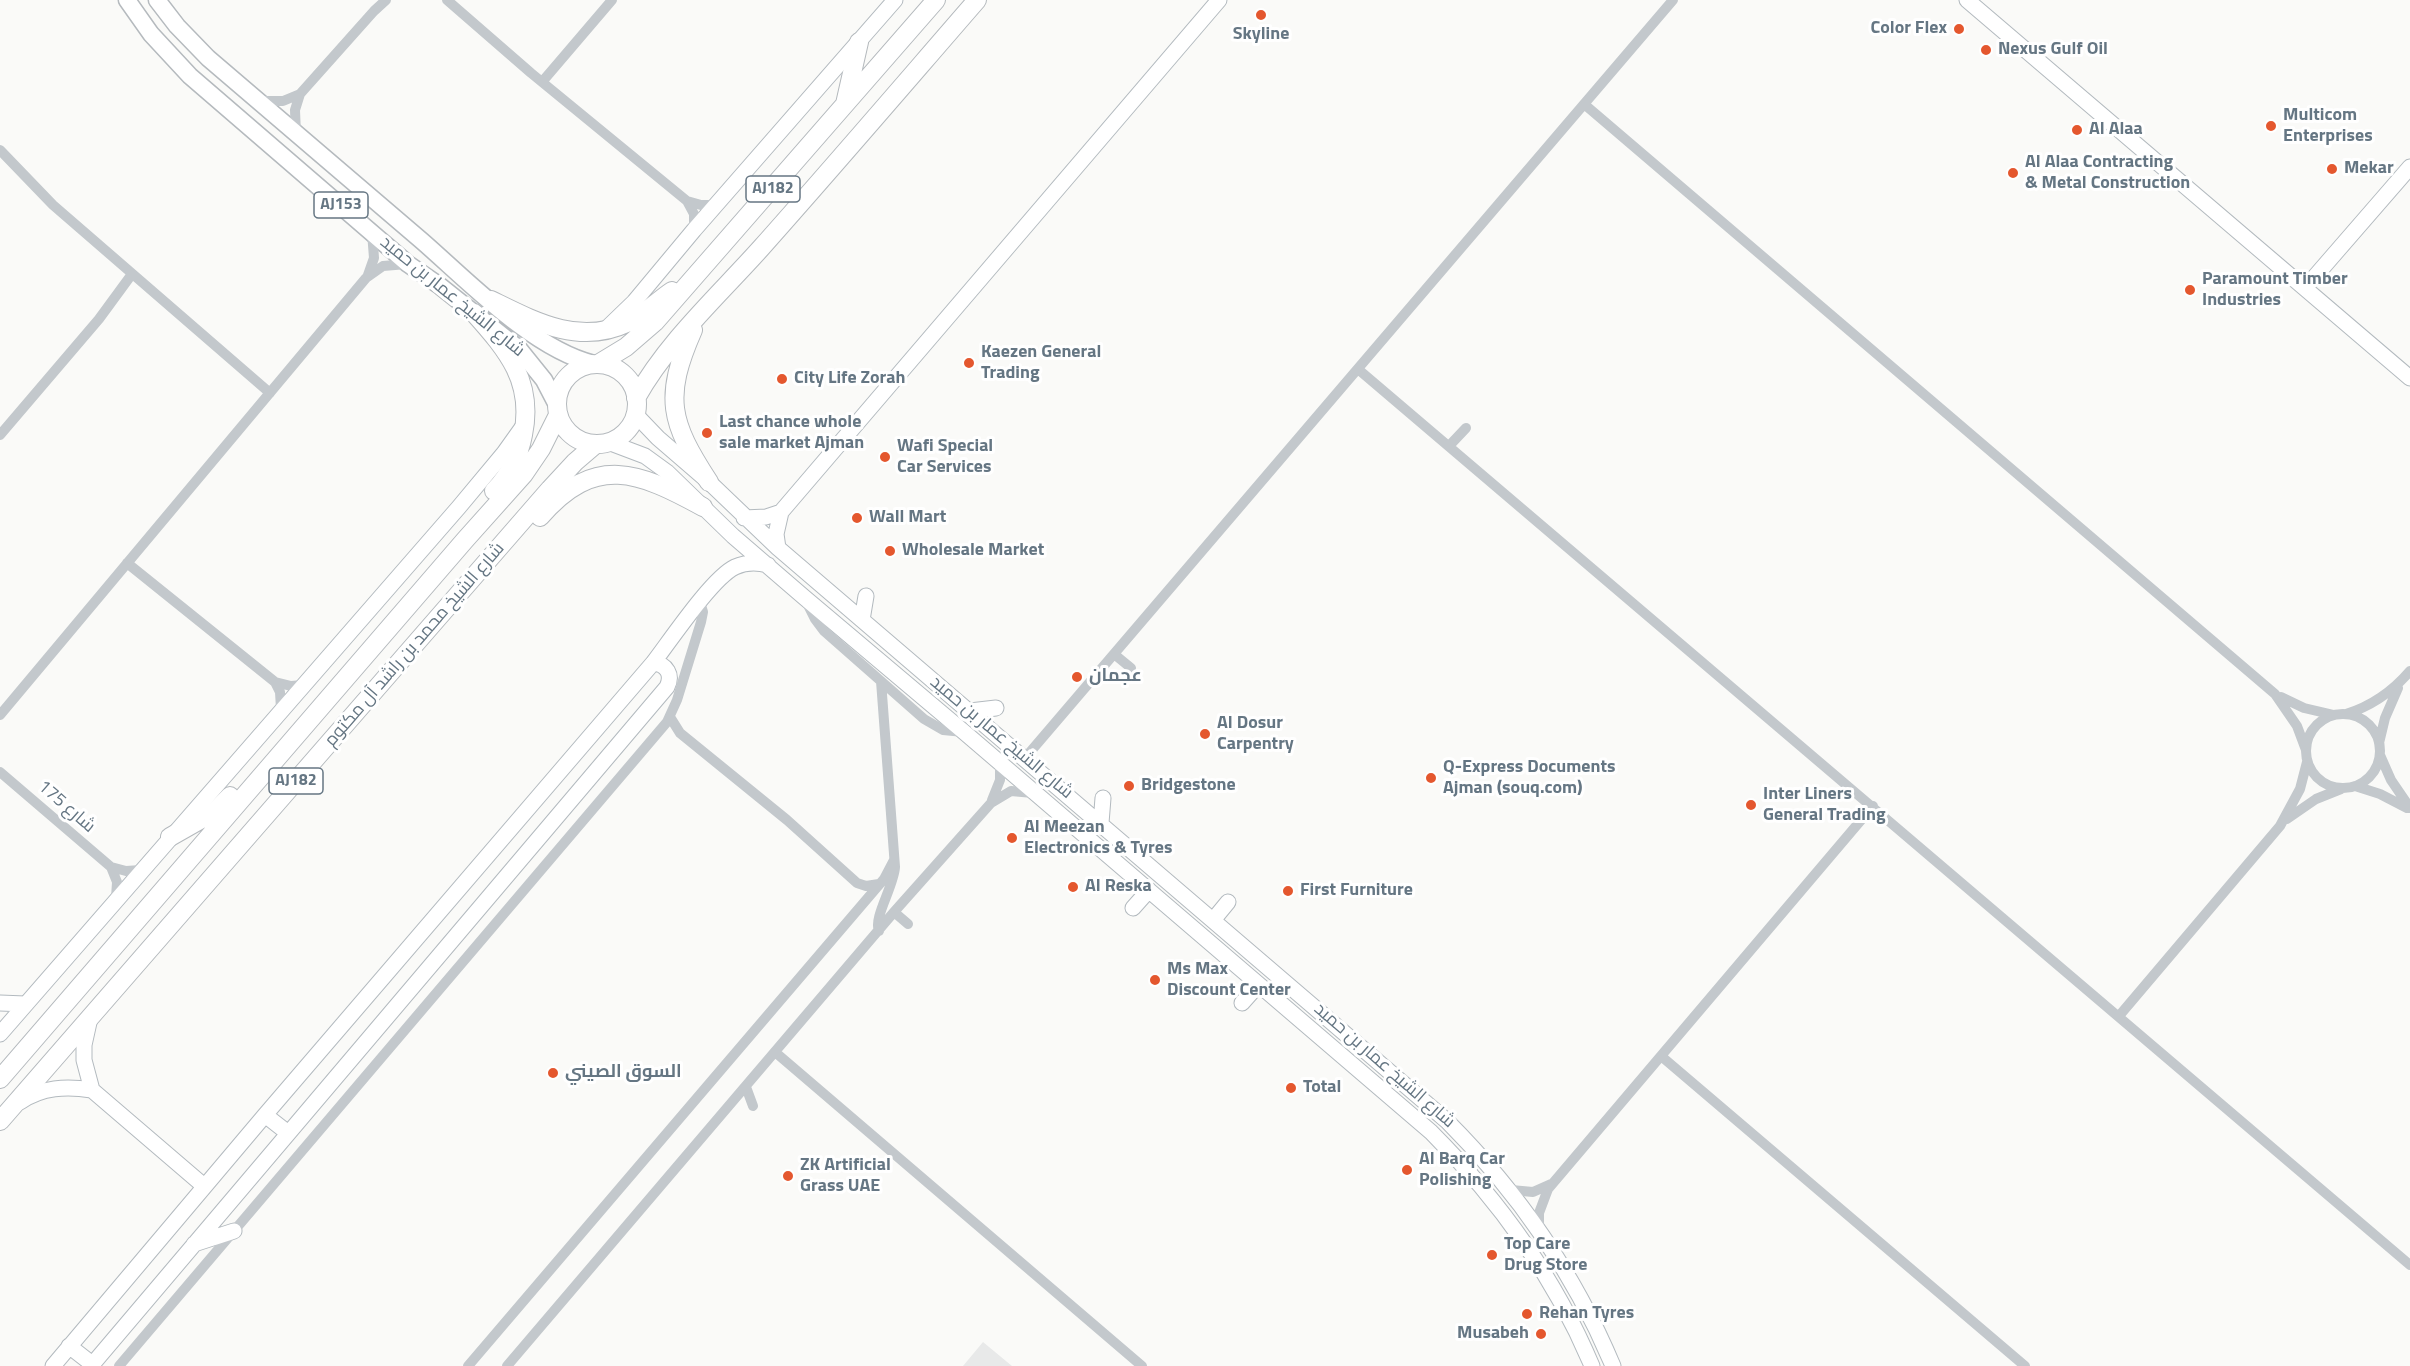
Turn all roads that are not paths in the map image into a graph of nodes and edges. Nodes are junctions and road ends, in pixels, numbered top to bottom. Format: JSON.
{"nodes":[{"id":1,"x":127,"y":0,"type":"edge"},
{"id":2,"x":157,"y":0,"type":"edge"},
{"id":3,"x":380,"y":0,"type":"edge"},
{"id":4,"x":386,"y":0,"type":"edge"},
{"id":5,"x":447,"y":0,"type":"edge"},
{"id":6,"x":612,"y":0,"type":"edge"},
{"id":7,"x":936,"y":0,"type":"edge"},
{"id":8,"x":978,"y":0,"type":"edge"},
{"id":9,"x":1219,"y":0,"type":"edge"},
{"id":10,"x":1673,"y":0,"type":"edge"},
{"id":11,"x":1967,"y":0,"type":"edge"},
{"id":12,"x":892,"y":2,"type":"edge"},
{"id":13,"x":374,"y":11,"type":"junction"},
{"id":14,"x":859,"y":42,"type":"junction"},
{"id":15,"x":542,"y":82,"type":"junction"},
{"id":16,"x":300,"y":94,"type":"junction"},
{"id":17,"x":256,"y":99,"type":"junction"},
{"id":18,"x":1584,"y":104,"type":"junction"},
{"id":19,"x":844,"y":107,"type":"junction"},
{"id":20,"x":296,"y":135,"type":"junction"},
{"id":21,"x":2,"y":156,"type":"edge"},
{"id":22,"x":2410,"y":167,"type":"edge"},
{"id":23,"x":687,"y":201,"type":"junction"},
{"id":24,"x":716,"y":205,"type":"junction"},
{"id":25,"x":694,"y":230,"type":"junction"},
{"id":26,"x":372,"y":232,"type":"junction"},
{"id":27,"x":408,"y":264,"type":"junction"},
{"id":28,"x":135,"y":277,"type":"junction"},
{"id":29,"x":366,"y":278,"type":"junction"},
{"id":30,"x":693,"y":280,"type":"junction"},
{"id":31,"x":2305,"y":288,"type":"junction"},
{"id":32,"x":490,"y":300,"type":"junction"},
{"id":33,"x":474,"y":314,"type":"junction"},
{"id":34,"x":699,"y":315,"type":"junction"},
{"id":35,"x":604,"y":330,"type":"junction"},
{"id":36,"x":596,"y":364,"type":"junction"},
{"id":37,"x":1359,"y":370,"type":"junction"},
{"id":38,"x":2410,"y":378,"type":"edge"},
{"id":39,"x":270,"y":393,"type":"junction"},
{"id":40,"x":635,"y":406,"type":"junction"},
{"id":41,"x":557,"y":410,"type":"junction"},
{"id":42,"x":526,"y":423,"type":"junction"},
{"id":43,"x":1466,"y":428,"type":"dead end"},
{"id":44,"x":0,"y":435,"type":"edge"},
{"id":45,"x":602,"y":443,"type":"junction"},
{"id":46,"x":1449,"y":446,"type":"junction"},
{"id":47,"x":709,"y":482,"type":"junction"},
{"id":48,"x":704,"y":507,"type":"junction"},
{"id":49,"x":781,"y":512,"type":"junction"},
{"id":50,"x":744,"y":518,"type":"junction"},
{"id":51,"x":733,"y":536,"type":"junction"},
{"id":52,"x":465,"y":540,"type":"junction"},
{"id":53,"x":778,"y":548,"type":"junction"},
{"id":54,"x":493,"y":556,"type":"junction"},
{"id":55,"x":127,"y":563,"type":"junction"},
{"id":56,"x":768,"y":565,"type":"junction"},
{"id":57,"x":730,"y":570,"type":"junction"},
{"id":58,"x":866,"y":596,"type":"dead end"},
{"id":59,"x":804,"y":598,"type":"junction"},
{"id":60,"x":700,"y":602,"type":"junction"},
{"id":61,"x":862,"y":620,"type":"junction"},
{"id":62,"x":1114,"y":654,"type":"junction"},
{"id":63,"x":653,"y":663,"type":"junction"},
{"id":64,"x":1131,"y":668,"type":"dead end"},
{"id":65,"x":2410,"y":671,"type":"edge"},
{"id":66,"x":881,"y":681,"type":"junction"},
{"id":67,"x":275,"y":682,"type":"junction"},
{"id":68,"x":2401,"y":682,"type":"junction"},
{"id":69,"x":303,"y":685,"type":"junction"},
{"id":70,"x":2276,"y":694,"type":"junction"},
{"id":71,"x":996,"y":708,"type":"dead end"},
{"id":72,"x":281,"y":709,"type":"junction"},
{"id":73,"x":970,"y":711,"type":"junction"},
{"id":74,"x":2345,"y":714,"type":"junction"},
{"id":75,"x":0,"y":715,"type":"edge"},
{"id":76,"x":2334,"y":715,"type":"junction"},
{"id":77,"x":670,"y":717,"type":"junction"},
{"id":78,"x":964,"y":732,"type":"junction"},
{"id":79,"x":2379,"y":743,"type":"junction"},
{"id":80,"x":2306,"y":750,"type":"junction"},
{"id":81,"x":2380,"y":755,"type":"junction"},
{"id":82,"x":1025,"y":758,"type":"junction"},
{"id":83,"x":2307,"y":762,"type":"junction"},
{"id":84,"x":999,"y":763,"type":"junction"},
{"id":85,"x":272,"y":764,"type":"junction"},
{"id":86,"x":0,"y":771,"type":"edge"},
{"id":87,"x":2355,"y":786,"type":"junction"},
{"id":88,"x":2343,"y":788,"type":"junction"},
{"id":89,"x":1034,"y":793,"type":"junction"},
{"id":90,"x":1103,"y":798,"type":"dead end"},
{"id":91,"x":991,"y":803,"type":"junction"},
{"id":92,"x":1873,"y":806,"type":"junction"},
{"id":93,"x":2410,"y":809,"type":"edge"},
{"id":94,"x":1101,"y":823,"type":"junction"},
{"id":95,"x":2280,"y":826,"type":"junction"},
{"id":96,"x":170,"y":837,"type":"junction"},
{"id":97,"x":894,"y":860,"type":"junction"},
{"id":98,"x":111,"y":867,"type":"junction"},
{"id":99,"x":141,"y":870,"type":"junction"},
{"id":100,"x":879,"y":884,"type":"junction"},
{"id":101,"x":1149,"y":890,"type":"junction"},
{"id":102,"x":116,"y":898,"type":"junction"},
{"id":103,"x":1228,"y":902,"type":"dead end"},
{"id":104,"x":1133,"y":908,"type":"dead end"},
{"id":105,"x":894,"y":912,"type":"junction"},
{"id":106,"x":1214,"y":919,"type":"junction"},
{"id":107,"x":908,"y":924,"type":"dead end"},
{"id":108,"x":879,"y":931,"type":"junction"},
{"id":109,"x":1258,"y":985,"type":"junction"},
{"id":110,"x":0,"y":1003,"type":"edge"},
{"id":111,"x":1242,"y":1003,"type":"dead end"},
{"id":112,"x":25,"y":1004,"type":"junction"},
{"id":113,"x":0,"y":1011,"type":"edge"},
{"id":114,"x":92,"y":1015,"type":"junction"},
{"id":115,"x":2119,"y":1016,"type":"junction"},
{"id":116,"x":2,"y":1032,"type":"edge"},
{"id":117,"x":775,"y":1052,"type":"junction"},
{"id":118,"x":1661,"y":1056,"type":"junction"},
{"id":119,"x":0,"y":1079,"type":"edge"},
{"id":120,"x":746,"y":1087,"type":"junction"},
{"id":121,"x":92,"y":1090,"type":"junction"},
{"id":122,"x":753,"y":1106,"type":"dead end"},
{"id":123,"x":6,"y":1114,"type":"edge"},
{"id":124,"x":265,"y":1115,"type":"junction"},
{"id":125,"x":288,"y":1133,"type":"junction"},
{"id":126,"x":1554,"y":1182,"type":"junction"},
{"id":127,"x":204,"y":1186,"type":"junction"},
{"id":128,"x":1511,"y":1190,"type":"junction"},
{"id":129,"x":1539,"y":1230,"type":"junction"},
{"id":130,"x":234,"y":1231,"type":"junction"},
{"id":131,"x":194,"y":1244,"type":"junction"},
{"id":132,"x":2410,"y":1264,"type":"edge"},
{"id":133,"x":69,"y":1347,"type":"junction"},
{"id":134,"x":92,"y":1365,"type":"edge"},
{"id":135,"x":53,"y":1366,"type":"edge"},
{"id":136,"x":119,"y":1366,"type":"edge"},
{"id":137,"x":468,"y":1366,"type":"edge"},
{"id":138,"x":507,"y":1366,"type":"edge"},
{"id":139,"x":1142,"y":1366,"type":"edge"},
{"id":140,"x":1592,"y":1366,"type":"edge"},
{"id":141,"x":1613,"y":1366,"type":"edge"},
{"id":142,"x":2025,"y":1366,"type":"edge"}],
"edges":[{"from":1,"to":26,"type":"main road","name":"شارع الشيخ عمار بن حميد","number":"AJ153"},
{"from":2,"to":17,"type":"main road","name":"شارع الشيخ عمار بن حميد","number":"AJ153"},
{"from":3,"to":13,"type":"street"},
{"from":4,"to":13,"type":"street"},
{"from":5,"to":15,"type":"street"},
{"from":6,"to":15,"type":"street"},
{"from":7,"to":19,"type":"highway","number":"AJ182"},
{"from":8,"to":34,"type":"highway","number":"AJ182"},
{"from":9,"to":49,"type":"street"},
{"from":10,"to":18,"type":"street"},
{"from":11,"to":31,"type":"street"},
{"from":12,"to":14,"type":"street"},
{"from":13,"to":16,"type":"street"},
{"from":14,"to":19,"type":"highway"},
{"from":14,"to":24,"type":"street"},
{"from":15,"to":23,"type":"street"},
{"from":16,"to":17,"type":"street"},
{"from":16,"to":20,"type":"street"},
{"from":17,"to":20,"type":"main road","name":"شارع الشيخ عمار بن حميد","number":"AJ153"},
{"from":18,"to":37,"type":"street"},
{"from":18,"to":70,"type":"street"},
{"from":19,"to":30,"type":"highway","number":"AJ182"},
{"from":20,"to":32,"type":"main road","name":"شارع الشيخ عمار بن حميد","number":"AJ153"},
{"from":21,"to":28,"type":"street"},
{"from":22,"to":31,"type":"street"},
{"from":23,"to":24,"type":"street"},
{"from":23,"to":25,"type":"street"},
{"from":24,"to":25,"type":"street"},
{"from":25,"to":35,"type":"street"},
{"from":26,"to":27,"type":"main road","name":"شارع الشيخ عمار بن حميد","number":"AJ153"},
{"from":26,"to":29,"type":"street"},
{"from":27,"to":29,"type":"street"},
{"from":27,"to":33,"type":"main road","name":"شارع الشيخ عمار بن حميد","number":"AJ153"},
{"from":28,"to":39,"type":"street"},
{"from":28,"to":44,"type":"street"},
{"from":29,"to":39,"type":"street"},
{"from":30,"to":35,"type":"highway"},
{"from":30,"to":36,"type":"highway","number":"AJ182"},
{"from":31,"to":38,"type":"street"},
{"from":32,"to":35,"type":"highway"},
{"from":32,"to":36,"type":"main road","name":"شارع الشيخ عمار بن حميد","number":"AJ153"},
{"from":33,"to":41,"type":"main road","name":"شارع الشيخ عمار بن حميد","number":"AJ153"},
{"from":33,"to":42,"type":"highway"},
{"from":34,"to":40,"type":"highway","number":"AJ182"},
{"from":34,"to":47,"type":"highway"},
{"from":36,"to":40,"type":"highway"},
{"from":36,"to":41,"type":"highway"},
{"from":37,"to":46,"type":"street"},
{"from":37,"to":62,"type":"street"},
{"from":39,"to":55,"type":"street"},
{"from":40,"to":45,"type":"highway"},
{"from":40,"to":47,"type":"street","name":"شارع الشيخ عمار بن حميد"},
{"from":41,"to":45,"type":"highway"},
{"from":41,"to":52,"type":"highway","name":"شارع الشيخ محمد بن راشد آل مكتوم","number":"AJ182"},
{"from":42,"to":52,"type":"highway"},
{"from":42,"to":69,"type":"street"},
{"from":43,"to":46,"type":"street"},
{"from":45,"to":48,"type":"street","name":"شارع الشيخ عمار بن حميد"},
{"from":45,"to":54,"type":"highway","name":"شارع الشيخ محمد بن راشد آل مكتوم","number":"AJ182"},
{"from":46,"to":92,"type":"street"},
{"from":47,"to":50,"type":"street","name":"شارع الشيخ عمار بن حميد"},
{"from":48,"to":51,"type":"street","name":"شارع الشيخ عمار بن حميد"},
{"from":48,"to":54,"type":"highway"},
{"from":49,"to":50,"type":"street"},
{"from":49,"to":53,"type":"street"},
{"from":50,"to":53,"type":"street","name":"شارع الشيخ عمار بن حميد"},
{"from":51,"to":56,"type":"street","name":"شارع الشيخ عمار بن حميد"},
{"from":51,"to":57,"type":"street"},
{"from":52,"to":85,"type":"highway","name":"شارع الشيخ محمد بن راشد آل مكتوم","number":"AJ182"},
{"from":53,"to":61,"type":"street","name":"شارع الشيخ عمار بن حميد"},
{"from":54,"to":114,"type":"highway","name":"شارع الشيخ محمد بن راشد آل مكتوم","number":"AJ182"},
{"from":55,"to":67,"type":"street"},
{"from":55,"to":75,"type":"street"},
{"from":56,"to":57,"type":"street"},
{"from":56,"to":59,"type":"street","name":"شارع الشيخ عمار بن حميد"},
{"from":57,"to":60,"type":"street"},
{"from":58,"to":61,"type":"street"},
{"from":59,"to":66,"type":"street"},
{"from":59,"to":78,"type":"street","name":"شارع الشيخ عمار بن حميد"},
{"from":60,"to":63,"type":"street"},
{"from":60,"to":77,"type":"street"},
{"from":61,"to":73,"type":"street","name":"شارع الشيخ عمار بن حميد"},
{"from":62,"to":64,"type":"street"},
{"from":62,"to":82,"type":"street"},
{"from":63,"to":124,"type":"street"},
{"from":63,"to":125,"type":"street"},
{"from":65,"to":68,"type":"street"},
{"from":66,"to":78,"type":"street"},
{"from":66,"to":97,"type":"street"},
{"from":67,"to":69,"type":"street"},
{"from":67,"to":72,"type":"street"},
{"from":68,"to":74,"type":"street"},
{"from":68,"to":79,"type":"street"},
{"from":69,"to":72,"type":"street"},
{"from":70,"to":76,"type":"street"},
{"from":70,"to":80,"type":"street"},
{"from":71,"to":73,"type":"street"},
{"from":72,"to":96,"type":"street"},
{"from":73,"to":82,"type":"street","name":"شارع الشيخ عمار بن حميد"},
{"from":74,"to":76,"type":"street"},
{"from":74,"to":79,"type":"street"},
{"from":76,"to":80,"type":"street"},
{"from":77,"to":100,"type":"street"},
{"from":77,"to":130,"type":"street"},
{"from":78,"to":84,"type":"street","name":"شارع الشيخ عمار بن حميد"},
{"from":79,"to":81,"type":"street"},
{"from":80,"to":83,"type":"street"},
{"from":81,"to":87,"type":"street"},
{"from":81,"to":93,"type":"street"},
{"from":82,"to":94,"type":"street","name":"شارع الشيخ عمار بن حميد"},
{"from":83,"to":88,"type":"street"},
{"from":83,"to":95,"type":"street"},
{"from":84,"to":89,"type":"street","name":"شارع الشيخ عمار بن حميد"},
{"from":84,"to":91,"type":"street"},
{"from":85,"to":96,"type":"highway"},
{"from":85,"to":119,"type":"highway","name":"شارع الشيخ محمد بن راشد آل مكتوم","number":"AJ182"},
{"from":86,"to":98,"type":"street","name":"شارع 175"},
{"from":87,"to":88,"type":"street"},
{"from":87,"to":93,"type":"street"},
{"from":88,"to":95,"type":"street"},
{"from":89,"to":91,"type":"street"},
{"from":89,"to":101,"type":"street","name":"شارع الشيخ عمار بن حميد"},
{"from":90,"to":94,"type":"street"},
{"from":91,"to":105,"type":"street"},
{"from":92,"to":115,"type":"street"},
{"from":92,"to":118,"type":"street"},
{"from":94,"to":106,"type":"street","name":"شارع الشيخ عمار بن حميد"},
{"from":95,"to":115,"type":"street"},
{"from":96,"to":99,"type":"street"},
{"from":97,"to":100,"type":"street"},
{"from":97,"to":108,"type":"street"},
{"from":98,"to":99,"type":"street"},
{"from":98,"to":102,"type":"street"},
{"from":99,"to":102,"type":"street"},
{"from":100,"to":137,"type":"street"},
{"from":101,"to":104,"type":"street"},
{"from":101,"to":109,"type":"street","name":"شارع الشيخ عمار بن حميد"},
{"from":102,"to":112,"type":"street"},
{"from":103,"to":106,"type":"street"},
{"from":105,"to":107,"type":"street"},
{"from":105,"to":108,"type":"street"},
{"from":106,"to":128,"type":"street","name":"شارع الشيخ عمار بن حميد"},
{"from":108,"to":117,"type":"street"},
{"from":109,"to":111,"type":"street"},
{"from":109,"to":140,"type":"street","name":"شارع الشيخ عمار بن حميد"},
{"from":110,"to":112,"type":"street"},
{"from":112,"to":116,"type":"street"},
{"from":113,"to":116,"type":"street"},
{"from":114,"to":121,"type":"street"},
{"from":114,"to":123,"type":"highway","name":"شارع الشيخ محمد بن راشد آل مكتوم","number":"AJ182"},
{"from":115,"to":132,"type":"street"},
{"from":117,"to":120,"type":"street"},
{"from":117,"to":139,"type":"street"},
{"from":118,"to":126,"type":"street"},
{"from":118,"to":142,"type":"street"},
{"from":120,"to":122,"type":"street"},
{"from":120,"to":138,"type":"street"},
{"from":121,"to":123,"type":"street"},
{"from":121,"to":127,"type":"street"},
{"from":124,"to":125,"type":"street"},
{"from":124,"to":127,"type":"street"},
{"from":125,"to":131,"type":"street"},
{"from":126,"to":128,"type":"street"},
{"from":126,"to":129,"type":"street"},
{"from":127,"to":133,"type":"street"},
{"from":128,"to":129,"type":"street","name":"شارع الشيخ عمار بن حميد"},
{"from":129,"to":141,"type":"street","name":"شارع الشيخ عمار بن حميد"},
{"from":130,"to":131,"type":"street"},
{"from":130,"to":136,"type":"street"},
{"from":131,"to":134,"type":"street"},
{"from":133,"to":134,"type":"street"},
{"from":133,"to":135,"type":"street"}]}
